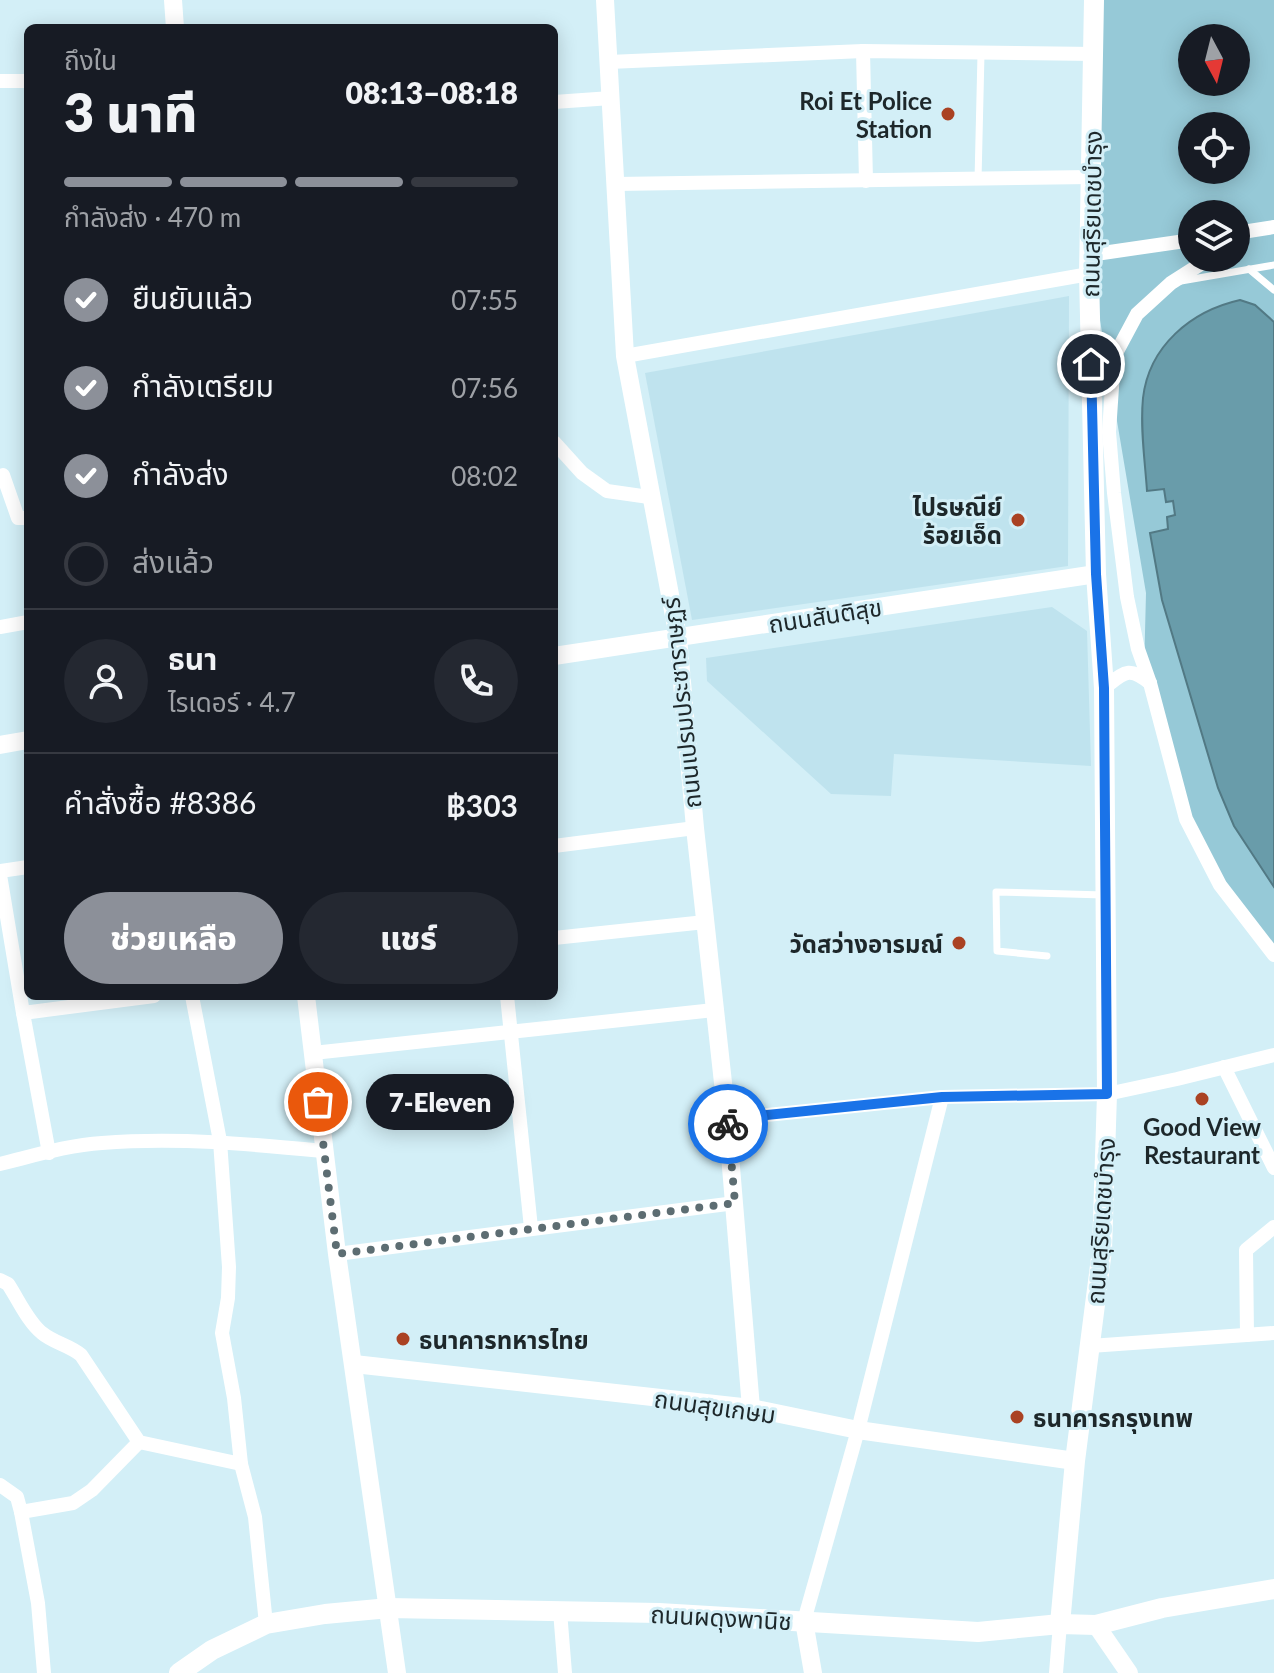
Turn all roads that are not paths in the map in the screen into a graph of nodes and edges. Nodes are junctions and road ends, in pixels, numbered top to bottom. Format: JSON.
{"nodes":[{"id":1,"x":173,"y":0,"type":"edge"},
{"id":2,"x":605,"y":0,"type":"edge"},
{"id":3,"x":1094,"y":0,"type":"edge"},
{"id":4,"x":175,"y":24,"type":"edge"},
{"id":5,"x":863,"y":51,"type":"junction"},
{"id":6,"x":981,"y":54,"type":"junction"},
{"id":7,"x":1095,"y":54,"type":"junction"},
{"id":8,"x":609,"y":62,"type":"junction"},
{"id":9,"x":0,"y":81,"type":"edge"},
{"id":10,"x":24,"y":81,"type":"edge"},
{"id":11,"x":611,"y":98,"type":"junction"},
{"id":12,"x":558,"y":102,"type":"edge"},
{"id":13,"x":1091,"y":177,"type":"junction"},
{"id":14,"x":978,"y":180,"type":"junction"},
{"id":15,"x":866,"y":181,"type":"junction"},
{"id":16,"x":616,"y":184,"type":"junction"},
{"id":17,"x":1274,"y":227,"type":"edge"},
{"id":18,"x":1250,"y":232,"type":"edge"},
{"id":19,"x":1178,"y":243,"type":"edge"},
{"id":20,"x":1089,"y":265,"type":"junction"},
{"id":21,"x":1274,"y":265,"type":"edge"},
{"id":22,"x":1250,"y":269,"type":"edge"},
{"id":23,"x":1250,"y":270,"type":"edge"},
{"id":24,"x":1188,"y":272,"type":"edge"},
{"id":25,"x":1232,"y":272,"type":"edge"},
{"id":26,"x":1171,"y":283,"type":"junction"},
{"id":27,"x":1274,"y":290,"type":"edge"},
{"id":28,"x":625,"y":356,"type":"junction"},
{"id":29,"x":558,"y":450,"type":"edge"},
{"id":30,"x":3,"y":475,"type":"dead end"},
{"id":31,"x":649,"y":497,"type":"junction"},
{"id":32,"x":24,"y":518,"type":"edge"},
{"id":33,"x":1096,"y":574,"type":"junction"},
{"id":34,"x":24,"y":623,"type":"edge"},
{"id":35,"x":0,"y":627,"type":"edge"},
{"id":36,"x":678,"y":637,"type":"junction"},
{"id":37,"x":558,"y":655,"type":"edge"},
{"id":38,"x":1150,"y":683,"type":"junction"},
{"id":39,"x":1104,"y":688,"type":"junction"},
{"id":40,"x":24,"y":741,"type":"edge"},
{"id":41,"x":0,"y":745,"type":"edge"},
{"id":42,"x":695,"y":828,"type":"junction"},
{"id":43,"x":558,"y":845,"type":"edge"},
{"id":44,"x":24,"y":868,"type":"edge"},
{"id":45,"x":0,"y":873,"type":"edge"},
{"id":46,"x":1105,"y":895,"type":"junction"},
{"id":47,"x":705,"y":922,"type":"junction"},
{"id":48,"x":5,"y":933,"type":"edge"},
{"id":49,"x":558,"y":938,"type":"edge"},
{"id":50,"x":1274,"y":955,"type":"edge"},
{"id":51,"x":1047,"y":956,"type":"dead end"},
{"id":52,"x":22,"y":975,"type":"edge"},
{"id":53,"x":123,"y":1000,"type":"edge"},
{"id":54,"x":193,"y":1000,"type":"edge"},
{"id":55,"x":306,"y":1000,"type":"edge"},
{"id":56,"x":508,"y":1000,"type":"edge"},
{"id":57,"x":714,"y":1010,"type":"junction"},
{"id":58,"x":23,"y":1013,"type":"junction"},
{"id":59,"x":512,"y":1032,"type":"junction"},
{"id":60,"x":313,"y":1053,"type":"junction"},
{"id":61,"x":1274,"y":1055,"type":"edge"},
{"id":62,"x":1224,"y":1067,"type":"junction"},
{"id":63,"x":1107,"y":1094,"type":"junction"},
{"id":64,"x":942,"y":1097,"type":"junction"},
{"id":65,"x":727,"y":1119,"type":"junction"},
{"id":66,"x":220,"y":1141,"type":"junction"},
{"id":67,"x":323,"y":1151,"type":"junction"},
{"id":68,"x":49,"y":1153,"type":"junction"},
{"id":69,"x":0,"y":1164,"type":"edge"},
{"id":70,"x":1274,"y":1168,"type":"edge"},
{"id":71,"x":735,"y":1203,"type":"junction"},
{"id":72,"x":1274,"y":1227,"type":"edge"},
{"id":73,"x":531,"y":1228,"type":"junction"},
{"id":74,"x":337,"y":1254,"type":"junction"},
{"id":75,"x":0,"y":1280,"type":"edge"},
{"id":76,"x":1274,"y":1333,"type":"edge"},
{"id":77,"x":1247,"y":1335,"type":"junction"},
{"id":78,"x":1090,"y":1346,"type":"junction"},
{"id":79,"x":354,"y":1364,"type":"junction"},
{"id":80,"x":751,"y":1408,"type":"junction"},
{"id":81,"x":858,"y":1430,"type":"junction"},
{"id":82,"x":139,"y":1442,"type":"junction"},
{"id":83,"x":1075,"y":1461,"type":"junction"},
{"id":84,"x":241,"y":1464,"type":"junction"},
{"id":85,"x":0,"y":1485,"type":"edge"},
{"id":86,"x":21,"y":1512,"type":"junction"},
{"id":87,"x":1274,"y":1589,"type":"edge"},
{"id":88,"x":389,"y":1608,"type":"junction"},
{"id":89,"x":560,"y":1611,"type":"junction"},
{"id":90,"x":804,"y":1621,"type":"junction"},
{"id":91,"x":266,"y":1624,"type":"junction"},
{"id":92,"x":1060,"y":1624,"type":"junction"},
{"id":93,"x":1096,"y":1625,"type":"junction"},
{"id":94,"x":44,"y":1673,"type":"edge"},
{"id":95,"x":179,"y":1673,"type":"edge"},
{"id":96,"x":397,"y":1673,"type":"edge"},
{"id":97,"x":565,"y":1673,"type":"edge"},
{"id":98,"x":813,"y":1673,"type":"edge"},
{"id":99,"x":1056,"y":1673,"type":"edge"},
{"id":100,"x":1129,"y":1673,"type":"edge"}],
"edges":[{"from":1,"to":4,"type":"street"},
{"from":2,"to":8,"type":"street","name":"ถนนเปรมประชาราษฏร์"},
{"from":3,"to":7,"type":"main road","name":"ถนนสุริยเดชบำรุง"},
{"from":5,"to":6,"type":"street"},
{"from":5,"to":8,"type":"street"},
{"from":5,"to":15,"type":"street"},
{"from":6,"to":7,"type":"street"},
{"from":6,"to":14,"type":"lane"},
{"from":7,"to":13,"type":"main road","name":"ถนนสุริยเดชบำรุง"},
{"from":8,"to":11,"type":"street","name":"ถนนเปรมประชาราษฏร์"},
{"from":9,"to":10,"type":"street"},
{"from":11,"to":12,"type":"street"},
{"from":11,"to":16,"type":"street","name":"ถนนเปรมประชาราษฏร์"},
{"from":13,"to":14,"type":"street"},
{"from":13,"to":20,"type":"main road","name":"ถนนสุริยเดชบำรุง"},
{"from":14,"to":15,"type":"street"},
{"from":15,"to":16,"type":"street"},
{"from":16,"to":28,"type":"street","name":"ถนนเปรมประชาราษฏร์"},
{"from":17,"to":18,"type":"street"},
{"from":19,"to":20,"type":"street"},
{"from":20,"to":28,"type":"street"},
{"from":20,"to":33,"type":"main road","name":"ถนนสุริยเดชบำรุง"},
{"from":21,"to":22,"type":"lane"},
{"from":23,"to":27,"type":"lane"},
{"from":24,"to":26,"type":"street"},
{"from":25,"to":26,"type":"lane"},
{"from":26,"to":38,"type":"street"},
{"from":28,"to":31,"type":"street","name":"ถนนเปรมประชาราษฏร์"},
{"from":29,"to":31,"type":"street"},
{"from":30,"to":32,"type":"street"},
{"from":31,"to":36,"type":"street","name":"ถนนเปรมประชาราษฏร์"},
{"from":33,"to":36,"type":"street","name":"ถนนสันติสุข"},
{"from":33,"to":39,"type":"main road","name":"ถนนสุริยเดชบำรุง"},
{"from":34,"to":35,"type":"street"},
{"from":36,"to":37,"type":"street","name":"ถนนสันติสุข"},
{"from":36,"to":42,"type":"street","name":"ถนนเปรมประชาราษฏร์"},
{"from":38,"to":39,"type":"street"},
{"from":38,"to":50,"type":"street"},
{"from":39,"to":46,"type":"main road","name":"ถนนสุริยเดชบำรุง"},
{"from":40,"to":41,"type":"street"},
{"from":42,"to":43,"type":"street"},
{"from":42,"to":47,"type":"street","name":"ถนนเปรมประชาราษฏร์"},
{"from":44,"to":45,"type":"street"},
{"from":45,"to":48,"type":"street"},
{"from":46,"to":51,"type":"lane"},
{"from":46,"to":63,"type":"main road","name":"ถนนสุริยเดชบำรุง"},
{"from":47,"to":49,"type":"street"},
{"from":47,"to":57,"type":"street","name":"ถนนเปรมประชาราษฏร์"},
{"from":48,"to":52,"type":"street"},
{"from":52,"to":58,"type":"street"},
{"from":53,"to":58,"type":"street"},
{"from":54,"to":66,"type":"street"},
{"from":55,"to":60,"type":"street"},
{"from":56,"to":59,"type":"street"},
{"from":57,"to":59,"type":"street"},
{"from":57,"to":65,"type":"street","name":"ถนนเปรมประชาราษฏร์"},
{"from":58,"to":68,"type":"street"},
{"from":59,"to":60,"type":"street"},
{"from":59,"to":73,"type":"street"},
{"from":60,"to":67,"type":"street"},
{"from":61,"to":62,"type":"street"},
{"from":62,"to":63,"type":"street"},
{"from":62,"to":70,"type":"street"},
{"from":63,"to":64,"type":"street"},
{"from":63,"to":78,"type":"main road","name":"ถนนสุริยเดชบำรุง"},
{"from":64,"to":65,"type":"street"},
{"from":64,"to":81,"type":"street"},
{"from":65,"to":71,"type":"street","name":"ถนนเปรมประชาราษฏร์"},
{"from":66,"to":67,"type":"street"},
{"from":66,"to":68,"type":"street"},
{"from":66,"to":84,"type":"street"},
{"from":67,"to":74,"type":"street"},
{"from":68,"to":69,"type":"street"},
{"from":71,"to":73,"type":"street"},
{"from":71,"to":80,"type":"street","name":"ถนนเปรมประชาราษฏร์"},
{"from":72,"to":77,"type":"street"},
{"from":73,"to":74,"type":"street"},
{"from":74,"to":79,"type":"street"},
{"from":75,"to":82,"type":"street"},
{"from":76,"to":77,"type":"street"},
{"from":77,"to":78,"type":"street"},
{"from":78,"to":83,"type":"main road","name":"ถนนสุริยเดชบำรุง"},
{"from":79,"to":80,"type":"street","name":"ถนนสุขเกษม"},
{"from":79,"to":88,"type":"street"},
{"from":80,"to":81,"type":"street","name":"ถนนสุขเกษม"},
{"from":81,"to":83,"type":"street","name":"ถนนสุขเกษม"},
{"from":81,"to":90,"type":"street"},
{"from":82,"to":84,"type":"street"},
{"from":82,"to":86,"type":"street"},
{"from":83,"to":92,"type":"main road","name":"ถนนสุริยเดชบำรุง"},
{"from":84,"to":91,"type":"street"},
{"from":85,"to":86,"type":"street"},
{"from":86,"to":94,"type":"street"},
{"from":87,"to":93,"type":"main road","name":"ถนนผดุงพานิช"},
{"from":88,"to":89,"type":"main road","name":"ถนนผดุงพานิช"},
{"from":88,"to":91,"type":"main road","name":"ถนนผดุงพานิช"},
{"from":88,"to":96,"type":"street"},
{"from":89,"to":90,"type":"main road","name":"ถนนผดุงพานิช"},
{"from":89,"to":97,"type":"street"},
{"from":90,"to":92,"type":"main road","name":"ถนนผดุงพานิช"},
{"from":90,"to":98,"type":"street"},
{"from":91,"to":95,"type":"main road","name":"ถนนผดุงพานิช"},
{"from":92,"to":93,"type":"main road","name":"ถนนผดุงพานิช"},
{"from":92,"to":99,"type":"street"},
{"from":93,"to":100,"type":"street"}]}
